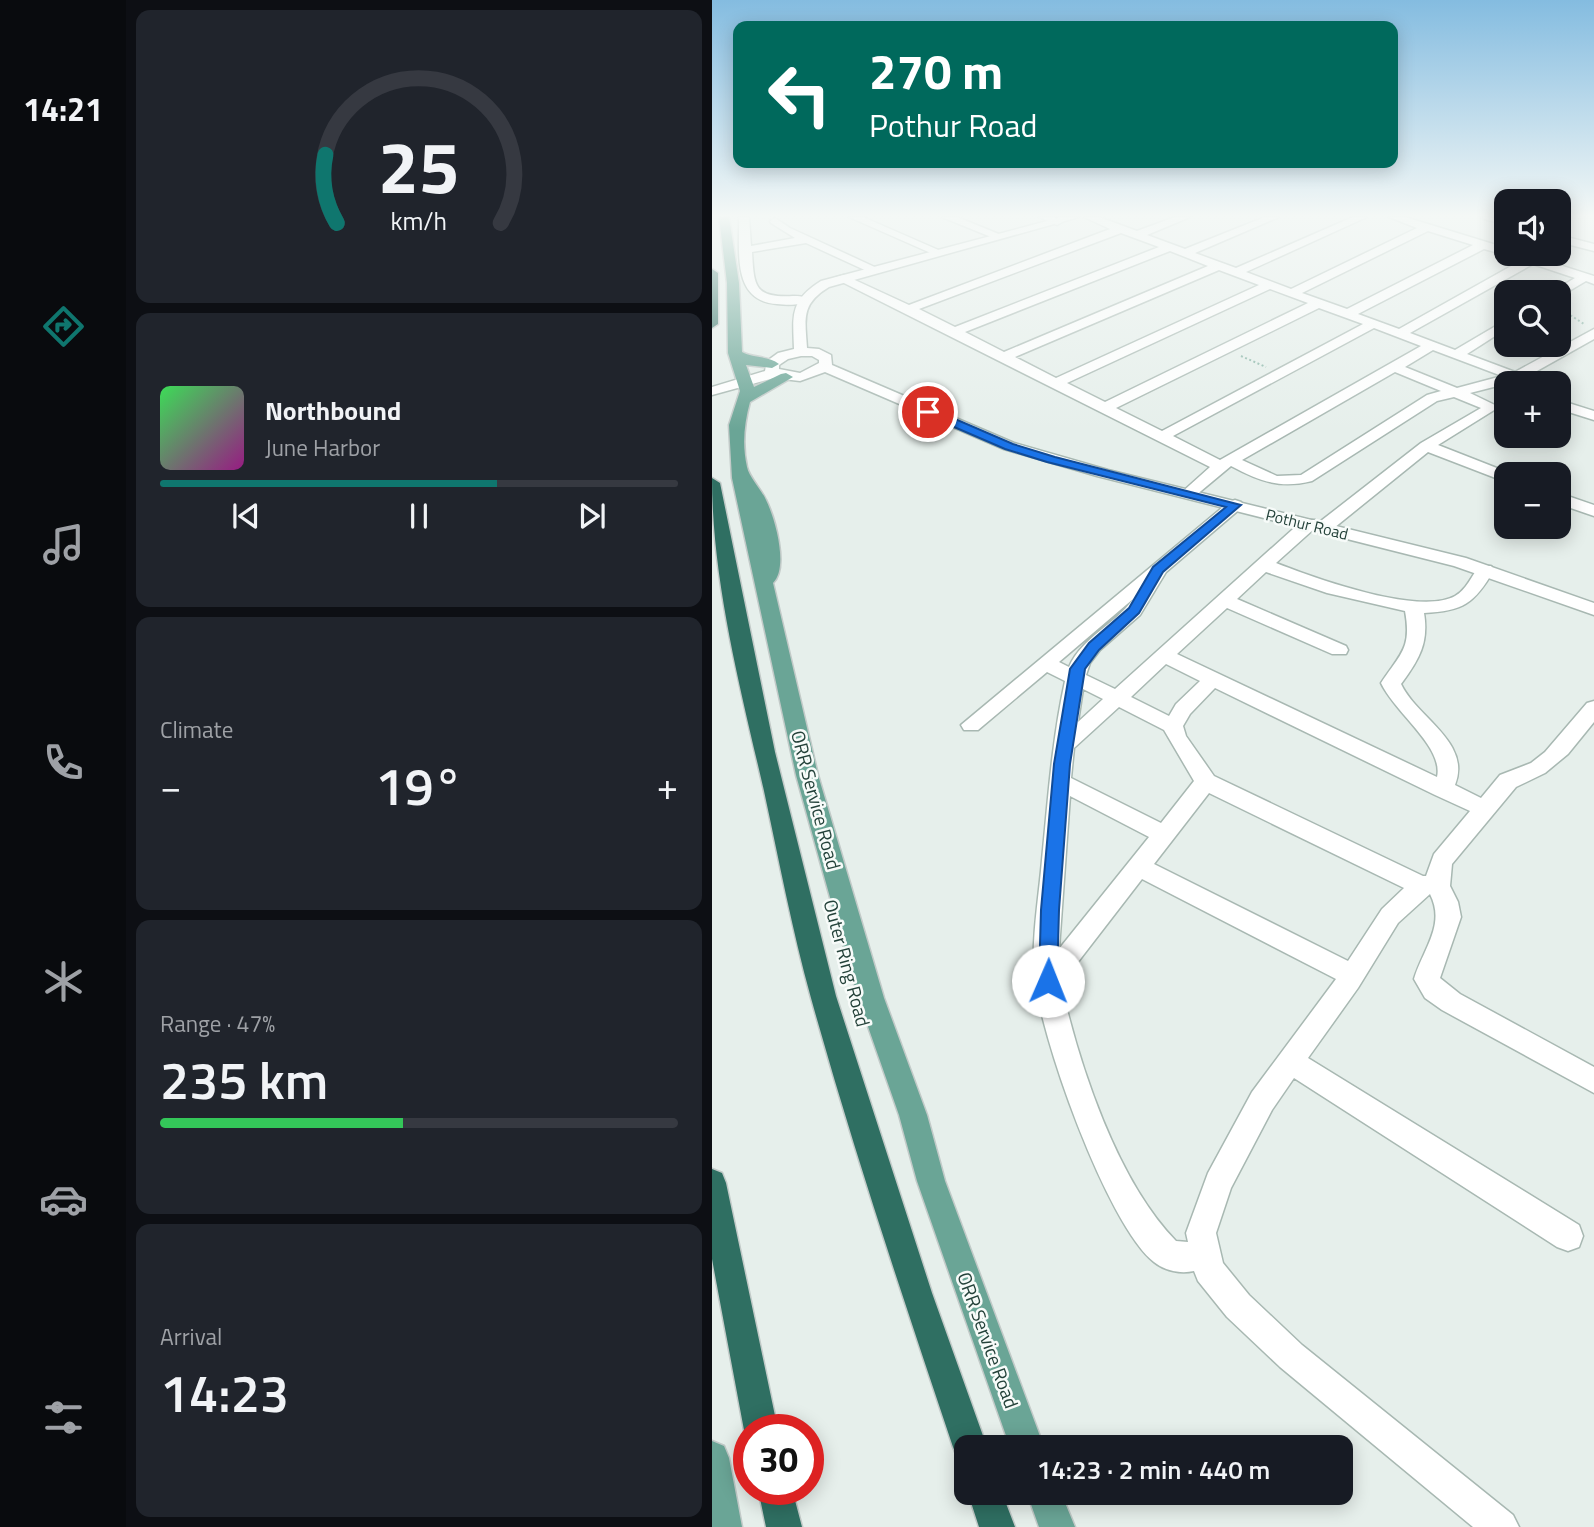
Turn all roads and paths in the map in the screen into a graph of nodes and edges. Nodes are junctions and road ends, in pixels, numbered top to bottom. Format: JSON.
{"nodes":[{"id":1,"x":712,"y":288,"type":"edge"},
{"id":2,"x":733,"y":288,"type":"edge"},
{"id":3,"x":751,"y":288,"type":"edge"},
{"id":4,"x":818,"y":288,"type":"edge"},
{"id":5,"x":863,"y":288,"type":"edge"},
{"id":6,"x":964,"y":288,"type":"edge"},
{"id":7,"x":1065,"y":288,"type":"edge"},
{"id":8,"x":1166,"y":288,"type":"edge"},
{"id":9,"x":1262,"y":288,"type":"edge"},
{"id":10,"x":1278,"y":288,"type":"edge"},
{"id":11,"x":1302,"y":288,"type":"edge"},
{"id":12,"x":1398,"y":288,"type":"edge"},
{"id":13,"x":1481,"y":288,"type":"edge"},
{"id":14,"x":1292,"y":293,"type":"junction"},
{"id":15,"x":802,"y":300,"type":"junction"},
{"id":16,"x":1319,"y":303,"type":"junction"},
{"id":17,"x":909,"y":309,"type":"junction"},
{"id":18,"x":1348,"y":314,"type":"junction"},
{"id":19,"x":1571,"y":316,"type":"edge"},
{"id":20,"x":712,"y":324,"type":"edge"},
{"id":21,"x":1373,"y":324,"type":"junction"},
{"id":22,"x":1590,"y":329,"type":"edge"},
{"id":23,"x":1494,"y":331,"type":"edge"},
{"id":24,"x":954,"y":332,"type":"junction"},
{"id":25,"x":1399,"y":334,"type":"junction"},
{"id":26,"x":1431,"y":346,"type":"junction"},
{"id":27,"x":1225,"y":349,"type":"junction"},
{"id":28,"x":801,"y":352,"type":"junction"},
{"id":29,"x":736,"y":354,"type":"junction"},
{"id":30,"x":1456,"y":355,"type":"junction"},
{"id":31,"x":1004,"y":357,"type":"junction"},
{"id":32,"x":825,"y":367,"type":"junction"},
{"id":33,"x":1394,"y":367,"type":"junction"},
{"id":34,"x":778,"y":371,"type":"junction"},
{"id":35,"x":1524,"y":371,"type":"edge"},
{"id":36,"x":1281,"y":373,"type":"junction"},
{"id":37,"x":1494,"y":375,"type":"edge"},
{"id":38,"x":1056,"y":383,"type":"junction"},
{"id":39,"x":1494,"y":384,"type":"edge"},
{"id":40,"x":1454,"y":390,"type":"junction"},
{"id":41,"x":712,"y":391,"type":"edge"},
{"id":42,"x":745,"y":391,"type":"junction"},
{"id":43,"x":1105,"y":408,"type":"junction"},
{"id":44,"x":1571,"y":408,"type":"edge"},
{"id":45,"x":1594,"y":416,"type":"edge"},
{"id":46,"x":1161,"y":437,"type":"junction"},
{"id":47,"x":1426,"y":446,"type":"junction"},
{"id":48,"x":1225,"y":463,"type":"junction"},
{"id":49,"x":1494,"y":472,"type":"edge"},
{"id":50,"x":712,"y":483,"type":"edge"},
{"id":51,"x":1189,"y":493,"type":"junction"},
{"id":52,"x":1571,"y":502,"type":"edge"},
{"id":53,"x":1235,"y":505,"type":"junction"},
{"id":54,"x":1594,"y":511,"type":"edge"},
{"id":55,"x":1316,"y":526,"type":"junction"},
{"id":56,"x":1264,"y":565,"type":"junction"},
{"id":57,"x":1485,"y":570,"type":"junction"},
{"id":58,"x":1224,"y":600,"type":"junction"},
{"id":59,"x":1413,"y":605,"type":"junction"},
{"id":60,"x":1594,"y":609,"type":"edge"},
{"id":61,"x":1089,"y":638,"type":"junction"},
{"id":62,"x":1339,"y":650,"type":"dead end"},
{"id":63,"x":1163,"y":655,"type":"junction"},
{"id":64,"x":1046,"y":663,"type":"junction"},
{"id":65,"x":1076,"y":678,"type":"junction"},
{"id":66,"x":1213,"y":679,"type":"junction"},
{"id":67,"x":1116,"y":698,"type":"junction"},
{"id":68,"x":1594,"y":708,"type":"edge"},
{"id":69,"x":971,"y":725,"type":"dead end"},
{"id":70,"x":1173,"y":726,"type":"junction"},
{"id":71,"x":1065,"y":745,"type":"junction"},
{"id":72,"x":1061,"y":782,"type":"junction"},
{"id":73,"x":1206,"y":782,"type":"junction"},
{"id":74,"x":1444,"y":789,"type":"junction"},
{"id":75,"x":1483,"y":808,"type":"junction"},
{"id":76,"x":1164,"y":835,"type":"junction"},
{"id":77,"x":1138,"y":867,"type":"junction"},
{"id":78,"x":1428,"y":884,"type":"junction"},
{"id":79,"x":1352,"y":975,"type":"junction"},
{"id":80,"x":1048,"y":981,"type":"junction"},
{"id":81,"x":1290,"y":1060,"type":"junction"},
{"id":82,"x":1594,"y":1081,"type":"edge"},
{"id":83,"x":712,"y":1183,"type":"edge"},
{"id":84,"x":1568,"y":1236,"type":"dead end"},
{"id":85,"x":1205,"y":1253,"type":"junction"},
{"id":86,"x":759,"y":1414,"type":"edge"},
{"id":87,"x":966,"y":1435,"type":"edge"},
{"id":88,"x":1022,"y":1435,"type":"edge"},
{"id":89,"x":712,"y":1458,"type":"edge"},
{"id":90,"x":779,"y":1505,"type":"edge"},
{"id":91,"x":989,"y":1505,"type":"edge"},
{"id":92,"x":1049,"y":1505,"type":"edge"},
{"id":93,"x":724,"y":1527,"type":"edge"},
{"id":94,"x":784,"y":1527,"type":"edge"},
{"id":95,"x":997,"y":1527,"type":"edge"},
{"id":96,"x":1057,"y":1527,"type":"edge"},
{"id":97,"x":1501,"y":1527,"type":"edge"}],
"edges":[{"from":1,"to":20,"type":"highway"},
{"from":2,"to":29,"type":"main road"},
{"from":3,"to":15,"type":"street"},
{"from":4,"to":15,"type":"street"},
{"from":5,"to":17,"type":"street"},
{"from":6,"to":17,"type":"street"},
{"from":7,"to":24,"type":"street"},
{"from":8,"to":31,"type":"street"},
{"from":9,"to":38,"type":"street"},
{"from":10,"to":14,"type":"street"},
{"from":11,"to":14,"type":"street"},
{"from":12,"to":18,"type":"street"},
{"from":13,"to":25,"type":"street"},
{"from":14,"to":16,"type":"street"},
{"from":15,"to":28,"type":"street"},
{"from":16,"to":18,"type":"street"},
{"from":16,"to":27,"type":"street"},
{"from":17,"to":24,"type":"street"},
{"from":18,"to":21,"type":"street"},
{"from":19,"to":22,"type":"path"},
{"from":21,"to":25,"type":"street"},
{"from":21,"to":36,"type":"street"},
{"from":22,"to":35,"type":"street"},
{"from":23,"to":30,"type":"street"},
{"from":24,"to":31,"type":"street"},
{"from":25,"to":26,"type":"street"},
{"from":26,"to":30,"type":"street"},
{"from":26,"to":33,"type":"street"},
{"from":27,"to":36,"type":"path"},
{"from":27,"to":43,"type":"street"},
{"from":28,"to":32,"type":"street","name":"Pothur Road"},
{"from":28,"to":34,"type":"street"},
{"from":29,"to":34,"type":"main road"},
{"from":29,"to":42,"type":"main road"},
{"from":30,"to":37,"type":"street"},
{"from":31,"to":38,"type":"street"},
{"from":32,"to":34,"type":"street"},
{"from":32,"to":51,"type":"street","name":"Pothur Road"},
{"from":33,"to":40,"type":"street"},
{"from":33,"to":48,"type":"street"},
{"from":34,"to":42,"type":"street"},
{"from":34,"to":42,"type":"main road"},
{"from":36,"to":46,"type":"street"},
{"from":38,"to":43,"type":"street"},
{"from":39,"to":40,"type":"street"},
{"from":40,"to":47,"type":"street"},
{"from":40,"to":48,"type":"street"},
{"from":41,"to":42,"type":"street"},
{"from":42,"to":88,"type":"main road","name":"ORR Service Road"},
{"from":43,"to":46,"type":"street"},
{"from":44,"to":45,"type":"street"},
{"from":46,"to":48,"type":"street"},
{"from":47,"to":49,"type":"street"},
{"from":47,"to":55,"type":"street"},
{"from":48,"to":51,"type":"street"},
{"from":50,"to":87,"type":"highway","name":"Outer Ring Road"},
{"from":51,"to":53,"type":"street","name":"Pothur Road"},
{"from":52,"to":54,"type":"street"},
{"from":53,"to":55,"type":"street","name":"Pothur Road"},
{"from":53,"to":61,"type":"street"},
{"from":55,"to":56,"type":"street"},
{"from":55,"to":57,"type":"street","name":"Pothur Road"},
{"from":56,"to":58,"type":"street"},
{"from":56,"to":59,"type":"street"},
{"from":57,"to":59,"type":"street"},
{"from":57,"to":60,"type":"street","name":"Pothur Road"},
{"from":58,"to":62,"type":"street"},
{"from":58,"to":63,"type":"street"},
{"from":59,"to":74,"type":"street"},
{"from":61,"to":64,"type":"street"},
{"from":61,"to":65,"type":"street"},
{"from":63,"to":66,"type":"street"},
{"from":63,"to":67,"type":"street"},
{"from":64,"to":65,"type":"street"},
{"from":64,"to":69,"type":"street"},
{"from":65,"to":67,"type":"street"},
{"from":65,"to":71,"type":"street"},
{"from":66,"to":70,"type":"street"},
{"from":66,"to":74,"type":"street"},
{"from":67,"to":70,"type":"street"},
{"from":67,"to":71,"type":"street"},
{"from":68,"to":75,"type":"street"},
{"from":70,"to":73,"type":"street"},
{"from":71,"to":72,"type":"street"},
{"from":72,"to":76,"type":"street"},
{"from":72,"to":80,"type":"street"},
{"from":73,"to":76,"type":"street"},
{"from":73,"to":78,"type":"street"},
{"from":74,"to":75,"type":"street"},
{"from":75,"to":78,"type":"street"},
{"from":76,"to":77,"type":"street"},
{"from":77,"to":79,"type":"street"},
{"from":77,"to":80,"type":"street"},
{"from":78,"to":79,"type":"street"},
{"from":78,"to":82,"type":"street"},
{"from":79,"to":81,"type":"street"},
{"from":80,"to":85,"type":"street"},
{"from":81,"to":84,"type":"street"},
{"from":81,"to":85,"type":"street"},
{"from":83,"to":86,"type":"highway"},
{"from":85,"to":97,"type":"street"},
{"from":89,"to":93,"type":"main road"},
{"from":90,"to":94,"type":"highway"},
{"from":91,"to":95,"type":"highway"},
{"from":92,"to":96,"type":"main road"}]}
